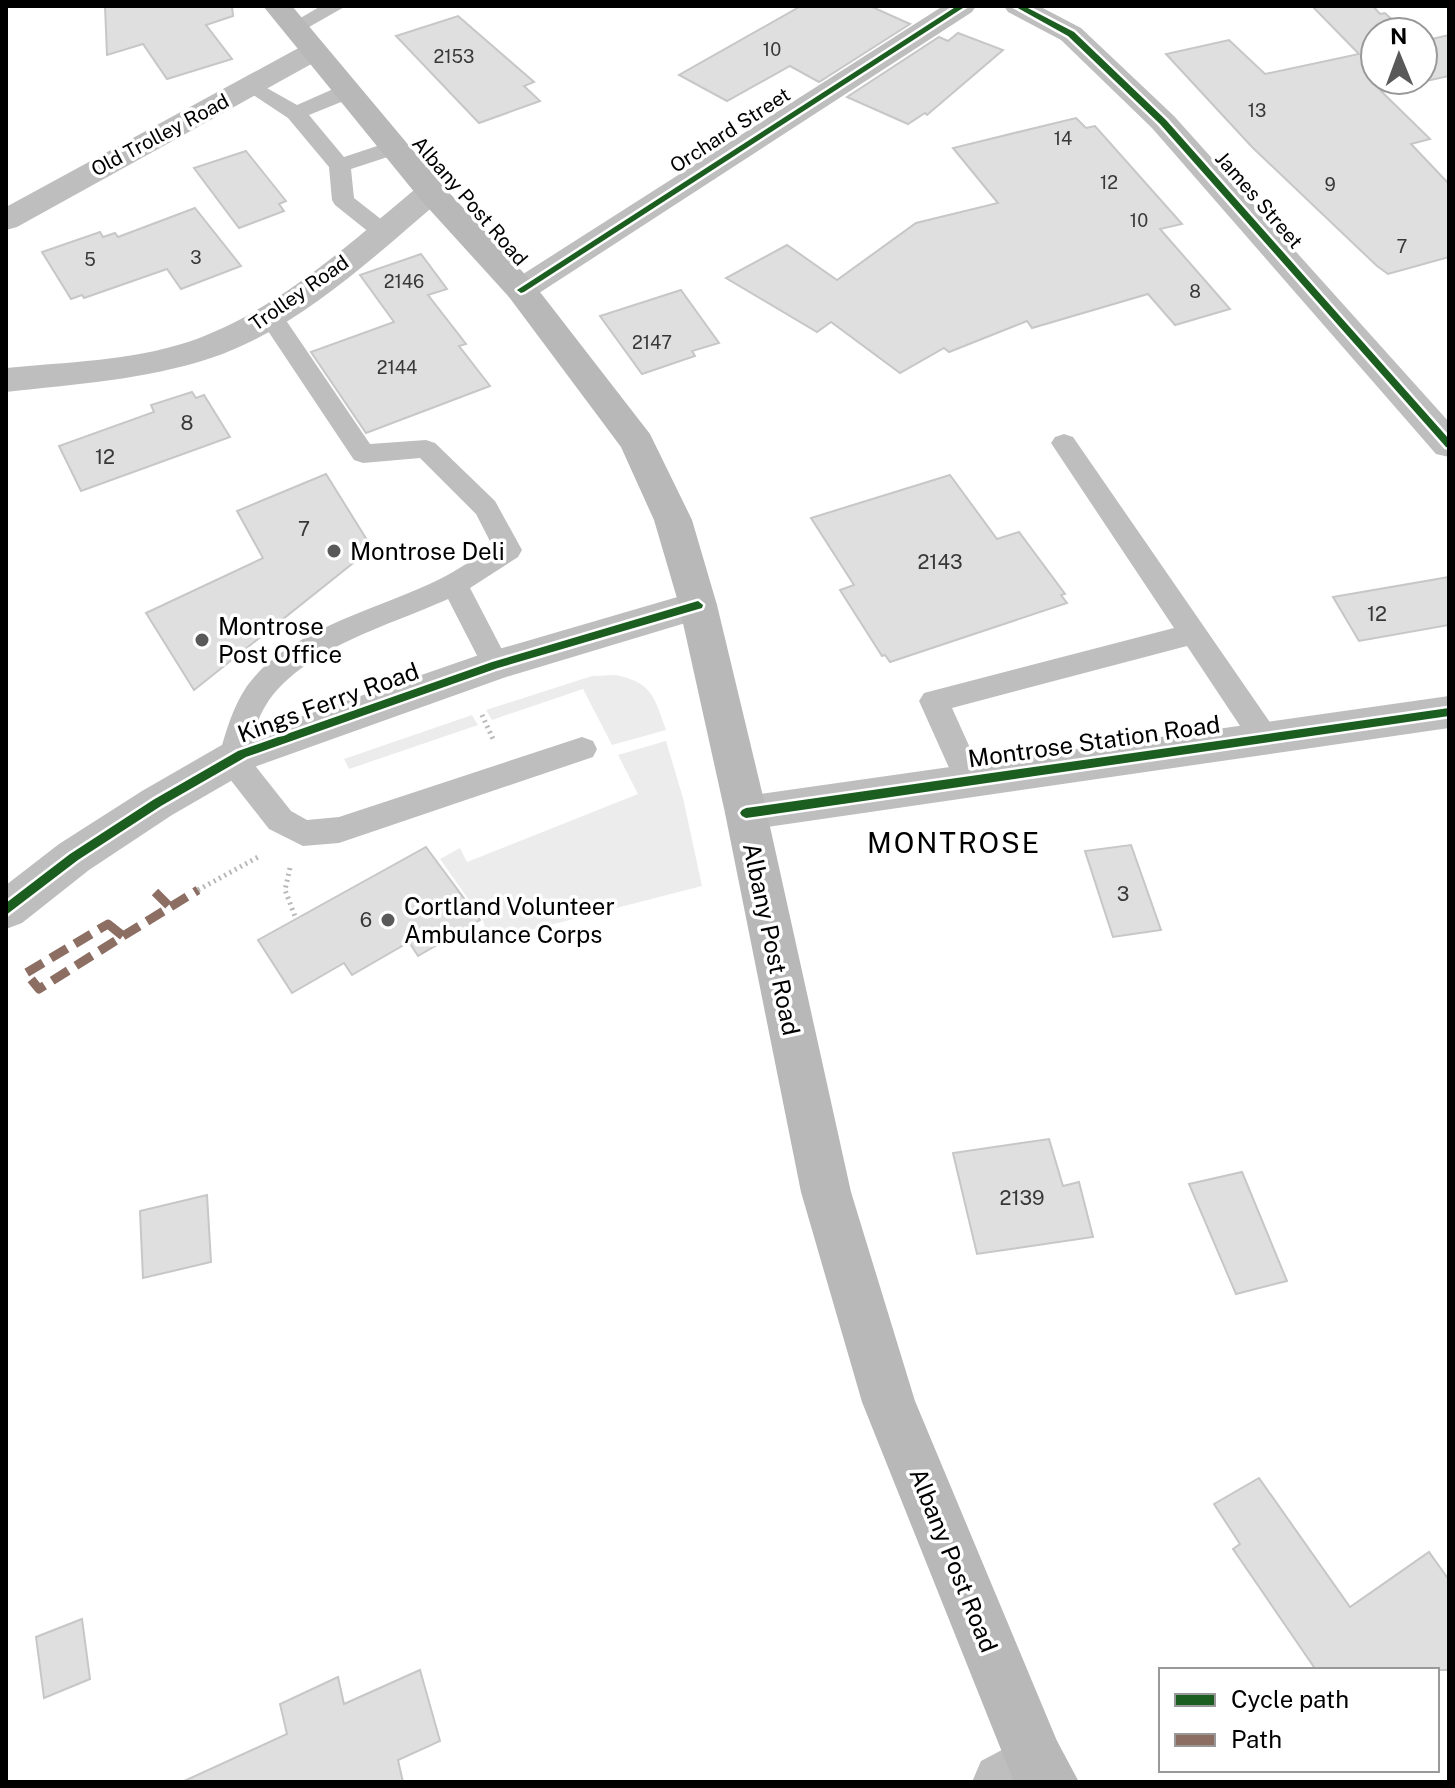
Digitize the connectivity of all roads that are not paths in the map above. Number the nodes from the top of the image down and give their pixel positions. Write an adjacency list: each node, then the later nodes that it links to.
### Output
1 (336, 6): 4 (lane)
2 (962, 6): 13 (street, Orchard Street)
3 (1018, 6): 17 (street, James Street)
4 (295, 28): 5 (street, Old Trolley Road); 6 (main road, Albany Post Road)
5 (251, 85): 7 (lane); 11 (street, Old Trolley Road)
6 (348, 91): 7 (lane); 8 (main road, Albany Post Road)
7 (296, 113): 9 (lane)
8 (395, 147): 9 (lane); 10 (main road, Albany Post Road)
9 (340, 166): 12 (lane)
10 (431, 192): 12 (street, Trolley Road); 13 (main road, Albany Post Road)
11 (6, 220)
12 (383, 232): 14 (street, Trolley Road)
13 (521, 290): 19 (main road, Albany Post Road)
14 (270, 316): 15 (street, Trolley Road); 18 (lane)
15 (6, 380)
16 (1064, 443): 20 (lane)
17 (1449, 445)
18 (454, 584): 21 (lane); 25 (lane)
19 (698, 605): 21 (street, Kings Ferry Road); 27 (main road, Albany Post Road)
20 (1193, 634): 23 (lane); 26 (lane)
21 (496, 665): 25 (street, Kings Ferry Road)
22 (1449, 712): 23 (street, Montrose Station Road)
23 (1265, 739): 26 (street, Montrose Station Road)
24 (582, 749): 25 (lane)
25 (233, 760): 28 (street, Kings Ferry Road)
26 (970, 781): 27 (street, Montrose Station Road)
27 (746, 813): 29 (main road, Albany Post Road)
28 (6, 910)
29 (1029, 1775)

